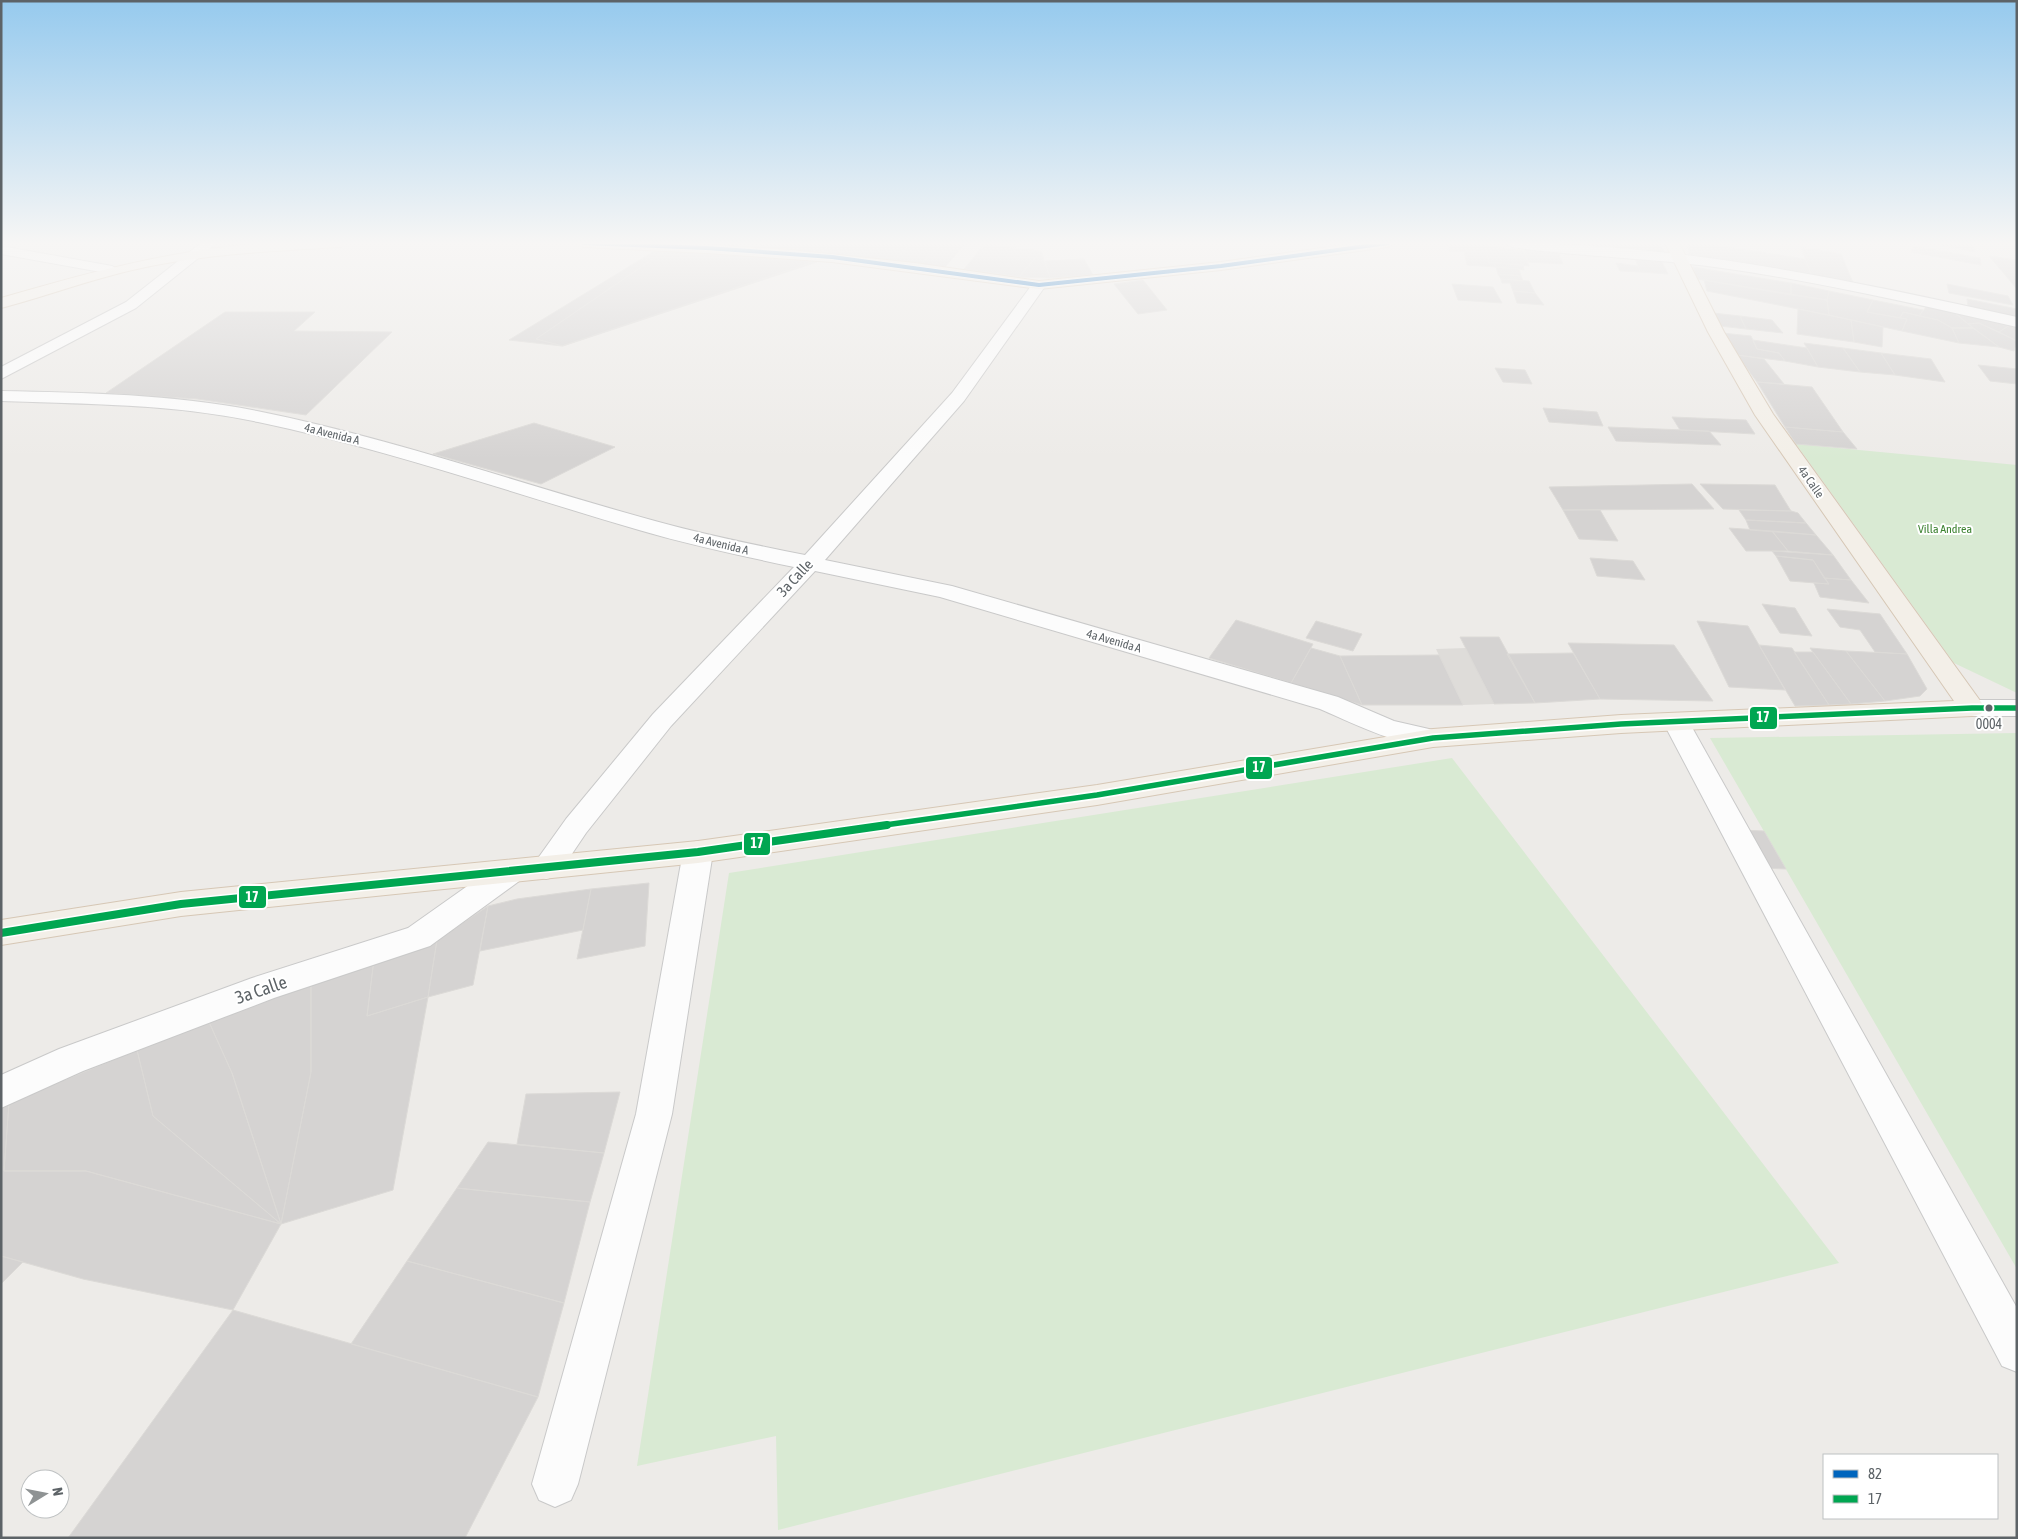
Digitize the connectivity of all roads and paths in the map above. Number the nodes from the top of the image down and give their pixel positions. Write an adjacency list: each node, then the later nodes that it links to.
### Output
1 (112, 315): 6 (street)
2 (1017, 315): 8 (street, 3a Calle)
3 (1707, 315): 9 (main road, 4a Calle)
4 (1983, 315): 5 (street)
5 (2017, 322)
6 (1, 374)
7 (1, 396): 8 (street, 4a Avenida A)
8 (809, 564): 12 (street, 4a Avenida A); 14 (street, 3a Calle)
9 (1972, 708): 10 (street); 11 (main road)
10 (2017, 708)
11 (1676, 722): 12 (main road); 18 (street)
12 (1433, 738): 13 (main road)
13 (698, 852): 14 (main road); 19 (street)
14 (546, 868): 15 (main road)
15 (511, 871): 16 (main road); 17 (street, 3a Calle)
16 (1, 933)
17 (1, 1092)
18 (2017, 1351)
19 (555, 1484)

